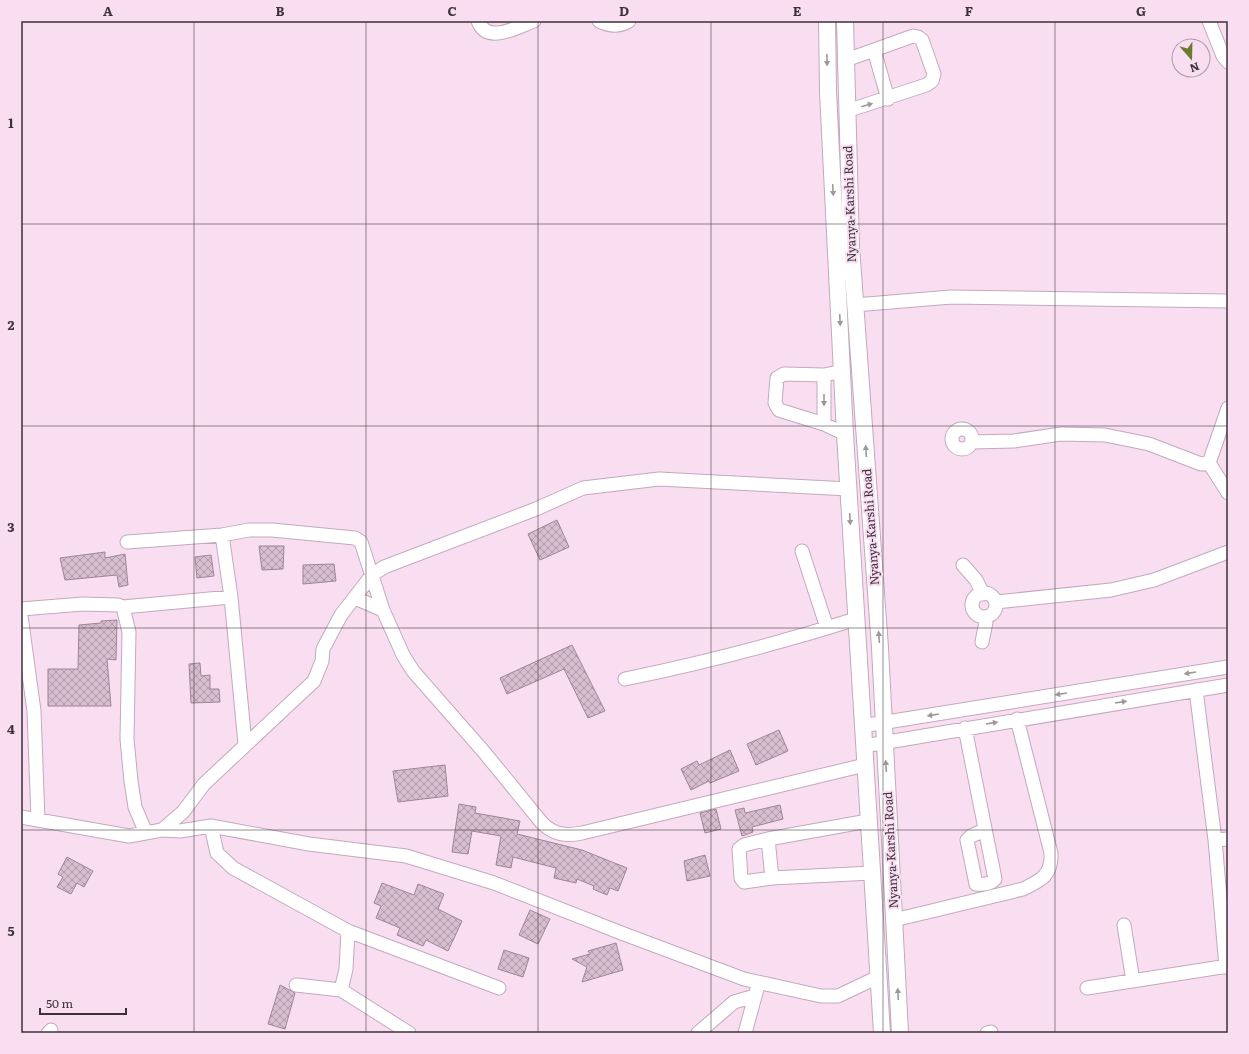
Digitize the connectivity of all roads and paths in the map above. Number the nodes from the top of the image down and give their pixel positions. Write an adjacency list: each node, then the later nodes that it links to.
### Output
1 (478, 21): 2 (street)
2 (534, 21)
3 (599, 21): 4 (street)
4 (629, 21)
5 (827, 21): 16 (main road, Nyanya-Karshi Road, one-way to 16)
6 (1209, 21): 10 (street)
7 (847, 22): 9 (main road, Nyanya-Karshi Road)
8 (874, 50): 9 (street); 11 (street); 11 (street)
9 (846, 60): 12 (main road, Nyanya-Karshi Road)
10 (1228, 62)
11 (888, 99): 12 (street, one-way to 11)
12 (847, 111): 14 (main road, Nyanya-Karshi Road)
13 (1228, 301): 14 (street)
14 (855, 305): 17 (main road, Nyanya-Karshi Road)
15 (824, 375): 16 (street); 19 (street, one-way to 19); 19 (street)
16 (843, 378): 17 (main road); 20 (main road, Nyanya-Karshi Road)
17 (861, 385): 48 (main road, Nyanya-Karshi Road, one-way to 17)
18 (1228, 408): 22 (street)
19 (824, 424): 20 (street)
20 (845, 434): 23 (main road, Nyanya-Karshi Road)
21 (972, 442): 22 (street)
22 (1209, 463): 24 (street)
23 (849, 489): 30 (street); 40 (main road, Nyanya-Karshi Road, one-way to 40)
24 (1228, 493)
25 (222, 534): 26 (street); 30 (street); 32 (street)
26 (127, 542)
27 (802, 551): 41 (street)
28 (1228, 552): 34 (street)
29 (963, 565): 31 (street)
30 (372, 575): 33 (street); 37 (street)
31 (982, 594): 34 (street); 39 (street)
32 (231, 597): 35 (street); 52 (street)
33 (355, 598): 37 (street); 52 (street)
34 (996, 602): 39 (street)
35 (123, 607): 36 (street); 61 (street)
36 (21, 609)
37 (383, 610): 54 (street)
38 (21, 616): 56 (street)
39 (987, 617): 42 (street)
40 (856, 619): 41 (street); 49 (main road, Nyanya-Karshi Road)
41 (827, 628): 44 (street)
42 (982, 642)
43 (1228, 667): 48 (street, one-way to 48)
44 (625, 679)
45 (1228, 686): 46 (street)
46 (1196, 690): 47 (street, one-way to 46); 64 (street)
47 (1017, 720): 50 (street, one-way to 47); 67 (street)
48 (884, 723): 49 (street); 51 (main road, Nyanya-Karshi Road)
49 (862, 726): 53 (main road, Nyanya-Karshi Road)
50 (965, 728): 51 (street); 60 (street)
51 (885, 741): 53 (street); 67 (main road, Nyanya-Karshi Road, one-way to 51)
52 (245, 744): 59 (street)
53 (864, 746): 54 (main road, Nyanya-Karshi Road)
54 (865, 765): 57 (main road, Nyanya-Karshi Road)
55 (21, 817): 56 (street)
56 (38, 820): 61 (street)
57 (868, 821): 62 (street); 65 (main road, Nyanya-Karshi Road)
58 (211, 826): 59 (street); 69 (street); 73 (street)
59 (162, 830): 61 (street)
60 (985, 830)
61 (146, 833)
62 (768, 839): 66 (street); 66 (street)
63 (1228, 839): 64 (street)
64 (1214, 840): 70 (street)
65 (872, 873): 66 (street); 71 (main road, Nyanya-Karshi Road)
66 (772, 878)
67 (894, 920): 83 (main road, Nyanya-Karshi Road, one-way to 67)
68 (1124, 925): 72 (street)
69 (348, 931): 75 (street); 77 (street)
70 (1227, 967): 72 (street)
71 (878, 977): 73 (street); 82 (main road, Nyanya-Karshi Road)
72 (1133, 981): 76 (street)
73 (759, 982): 78 (street)
74 (296, 984): 77 (street)
75 (499, 988)
76 (1087, 988)
77 (341, 990): 79 (street)
78 (755, 996): 80 (street); 81 (street)
79 (409, 1033)
80 (698, 1033)
81 (745, 1033)
82 (882, 1033)
83 (900, 1033)

